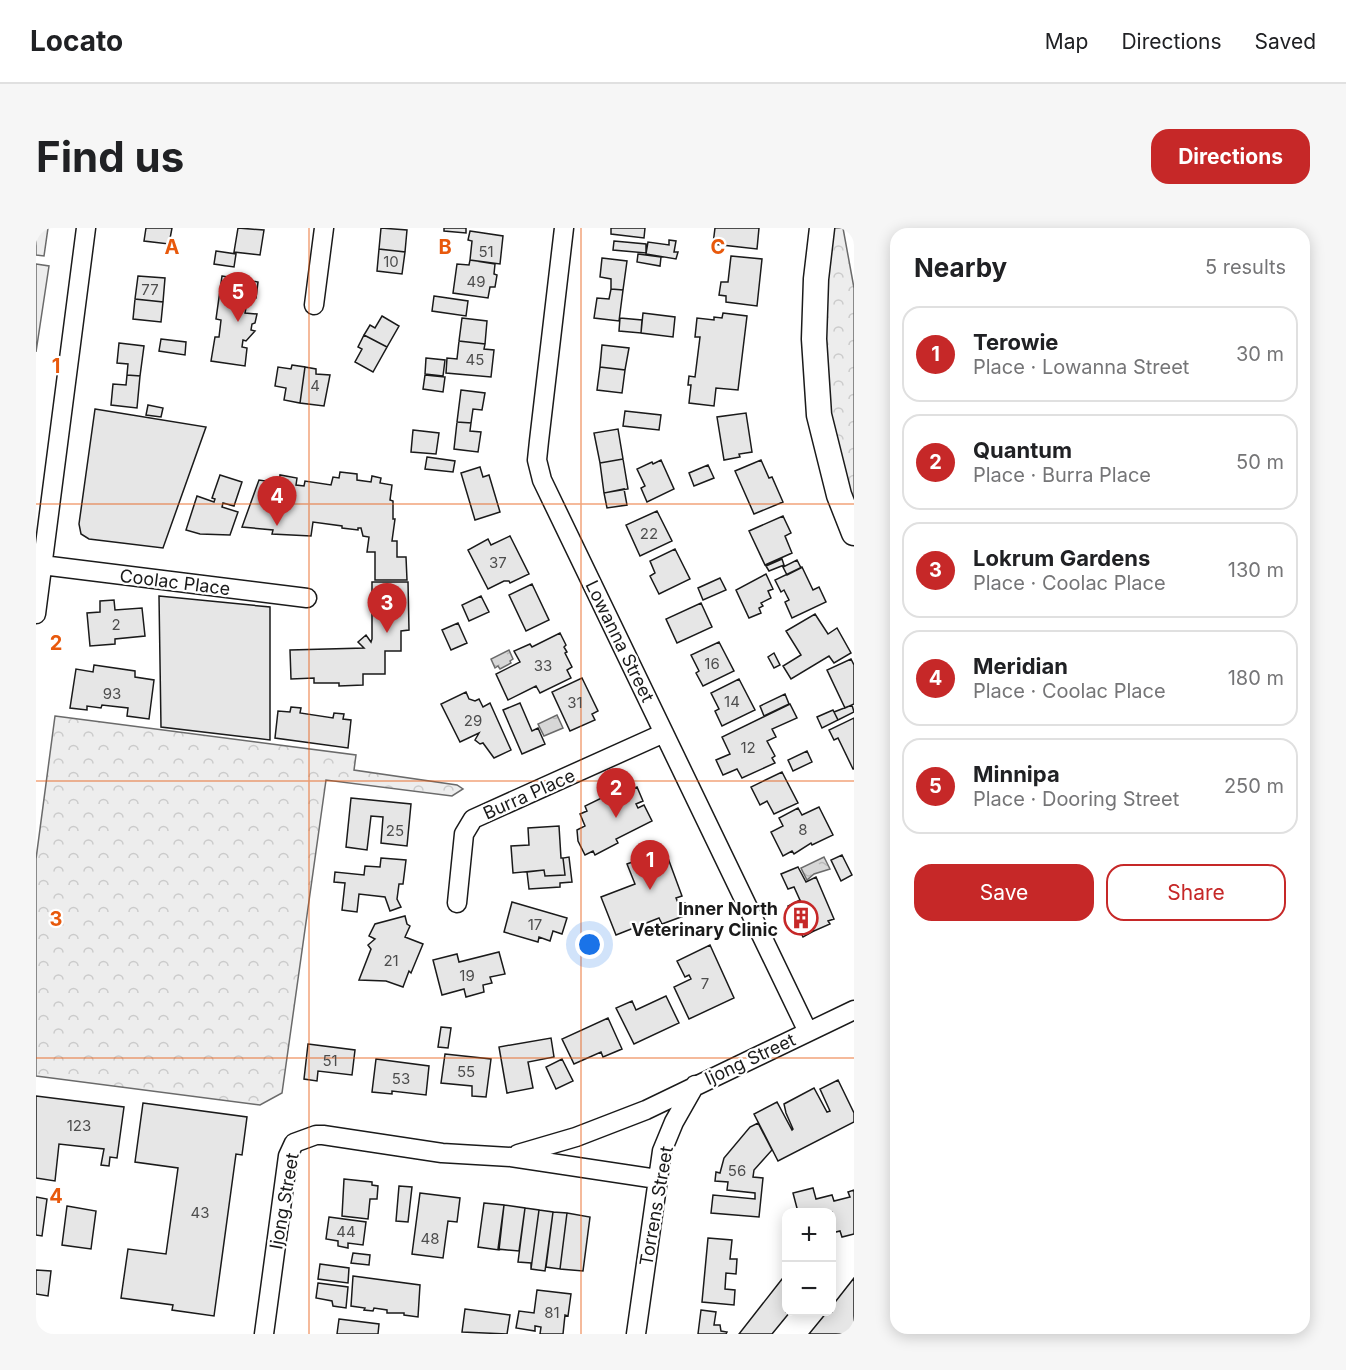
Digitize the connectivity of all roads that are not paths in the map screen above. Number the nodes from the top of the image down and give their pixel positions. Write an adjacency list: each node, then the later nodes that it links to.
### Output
1 (86, 228): 7 (street)
2 (324, 228): 5 (street)
3 (564, 228): 10 (street, Lowanna Street)
4 (822, 228): 6 (main road)
5 (314, 305)
6 (854, 532)
7 (42, 565): 8 (street, Coolac Place); 9 (street)
8 (307, 598)
9 (36, 614)
10 (664, 733): 11 (street, Burra Place); 13 (street, Lowanna Street)
11 (457, 903)
12 (854, 1010): 13 (street, Ijong Street)
13 (808, 1032): 14 (street, Ijong Street)
14 (695, 1085): 15 (street, Ijong Street); 16 (street, Torrens Street)
15 (511, 1156): 16 (street, Ijong Street); 17 (street, Ijong Street)
16 (657, 1179): 18 (street, Torrens Street)
17 (264, 1334)
18 (636, 1334)

